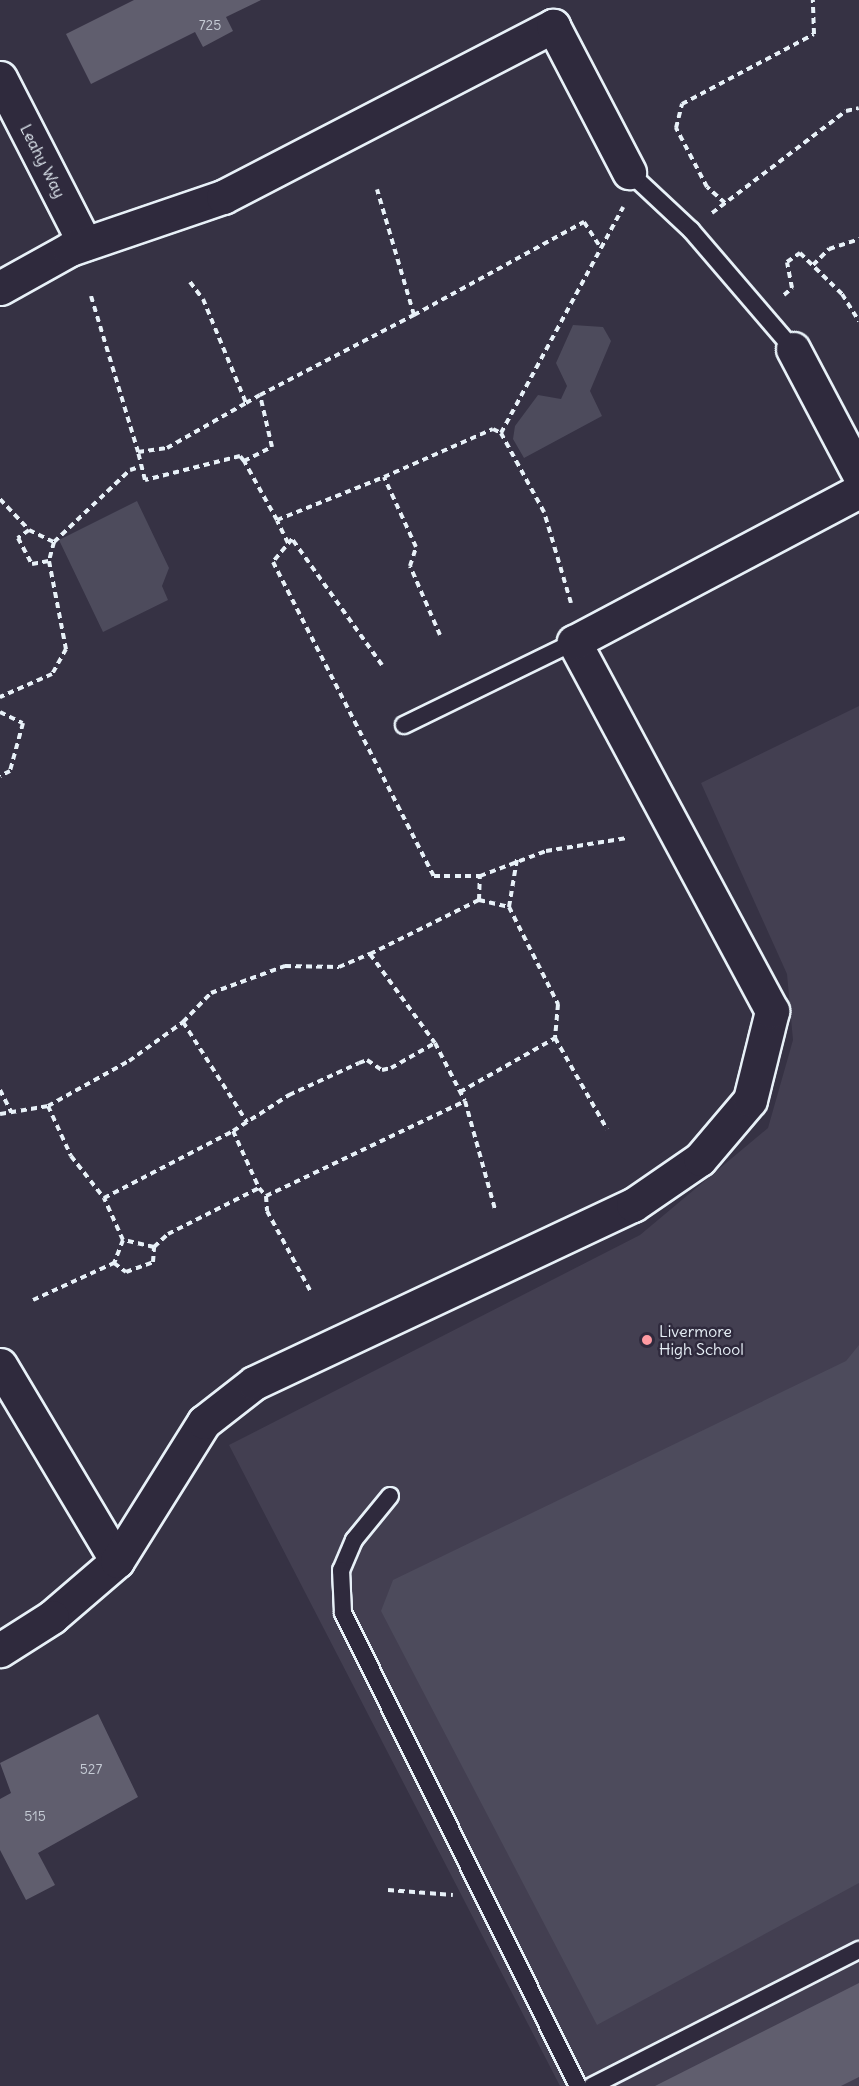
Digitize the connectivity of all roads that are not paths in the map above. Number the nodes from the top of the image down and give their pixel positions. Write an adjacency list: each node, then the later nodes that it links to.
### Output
1 (0, 78): 3 (street, Leahy Way)
2 (633, 176): 3 (street); 5 (lane)
3 (85, 243): 4 (street)
4 (0, 288)
5 (793, 349): 6 (street)
6 (859, 474)
7 (859, 491): 8 (street)
8 (580, 638): 9 (lane); 12 (street)
9 (404, 724)
10 (0, 1365): 12 (street)
11 (390, 1496): 15 (lane)
12 (117, 1561): 13 (street)
13 (0, 1650)
14 (859, 1950): 16 (lane)
15 (578, 2086)
16 (592, 2086)

